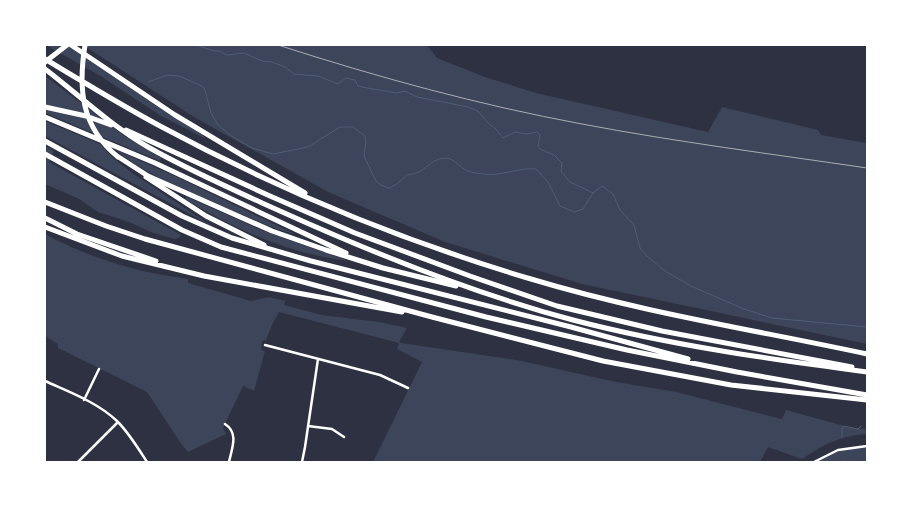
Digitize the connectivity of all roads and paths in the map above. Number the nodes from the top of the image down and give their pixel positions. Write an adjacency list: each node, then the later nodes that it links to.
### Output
1 (66, 45): 4 (highway)
2 (71, 45): 12 (highway)
3 (85, 45): 10 (highway)
4 (45, 61): 12 (highway)
5 (45, 69): 18 (highway)
6 (45, 107): 24 (highway)
7 (45, 117): 16 (highway)
8 (45, 141): 15 (highway)
9 (45, 154): 25 (highway)
10 (117, 156): 15 (highway); 16 (highway)
11 (45, 202): 19 (highway)
12 (327, 206): 21 (highway)
13 (45, 218): 17 (highway)
14 (45, 227): 17 (highway)
15 (312, 261): 25 (highway)
16 (367, 263): 18 (highway)
17 (204, 276): 19 (highway)
18 (485, 293): 24 (highway)
19 (432, 317): 30 (highway)
20 (265, 344): 22 (street)
21 (867, 354)
22 (318, 359): 27 (street); 33 (street)
23 (99, 369): 29 (street)
24 (867, 371)
25 (737, 372): 28 (highway)
26 (45, 380): 29 (street)
27 (408, 388)
28 (867, 395)
29 (84, 400): 31 (street)
30 (867, 400)
31 (118, 422): 36 (street); 37 (street)
32 (225, 424): 38 (street)
33 (308, 426): 34 (street); 39 (street)
34 (344, 437)
35 (867, 446): 40 (street)
36 (78, 462)
37 (147, 462)
38 (229, 462)
39 (302, 462)
40 (814, 462)

